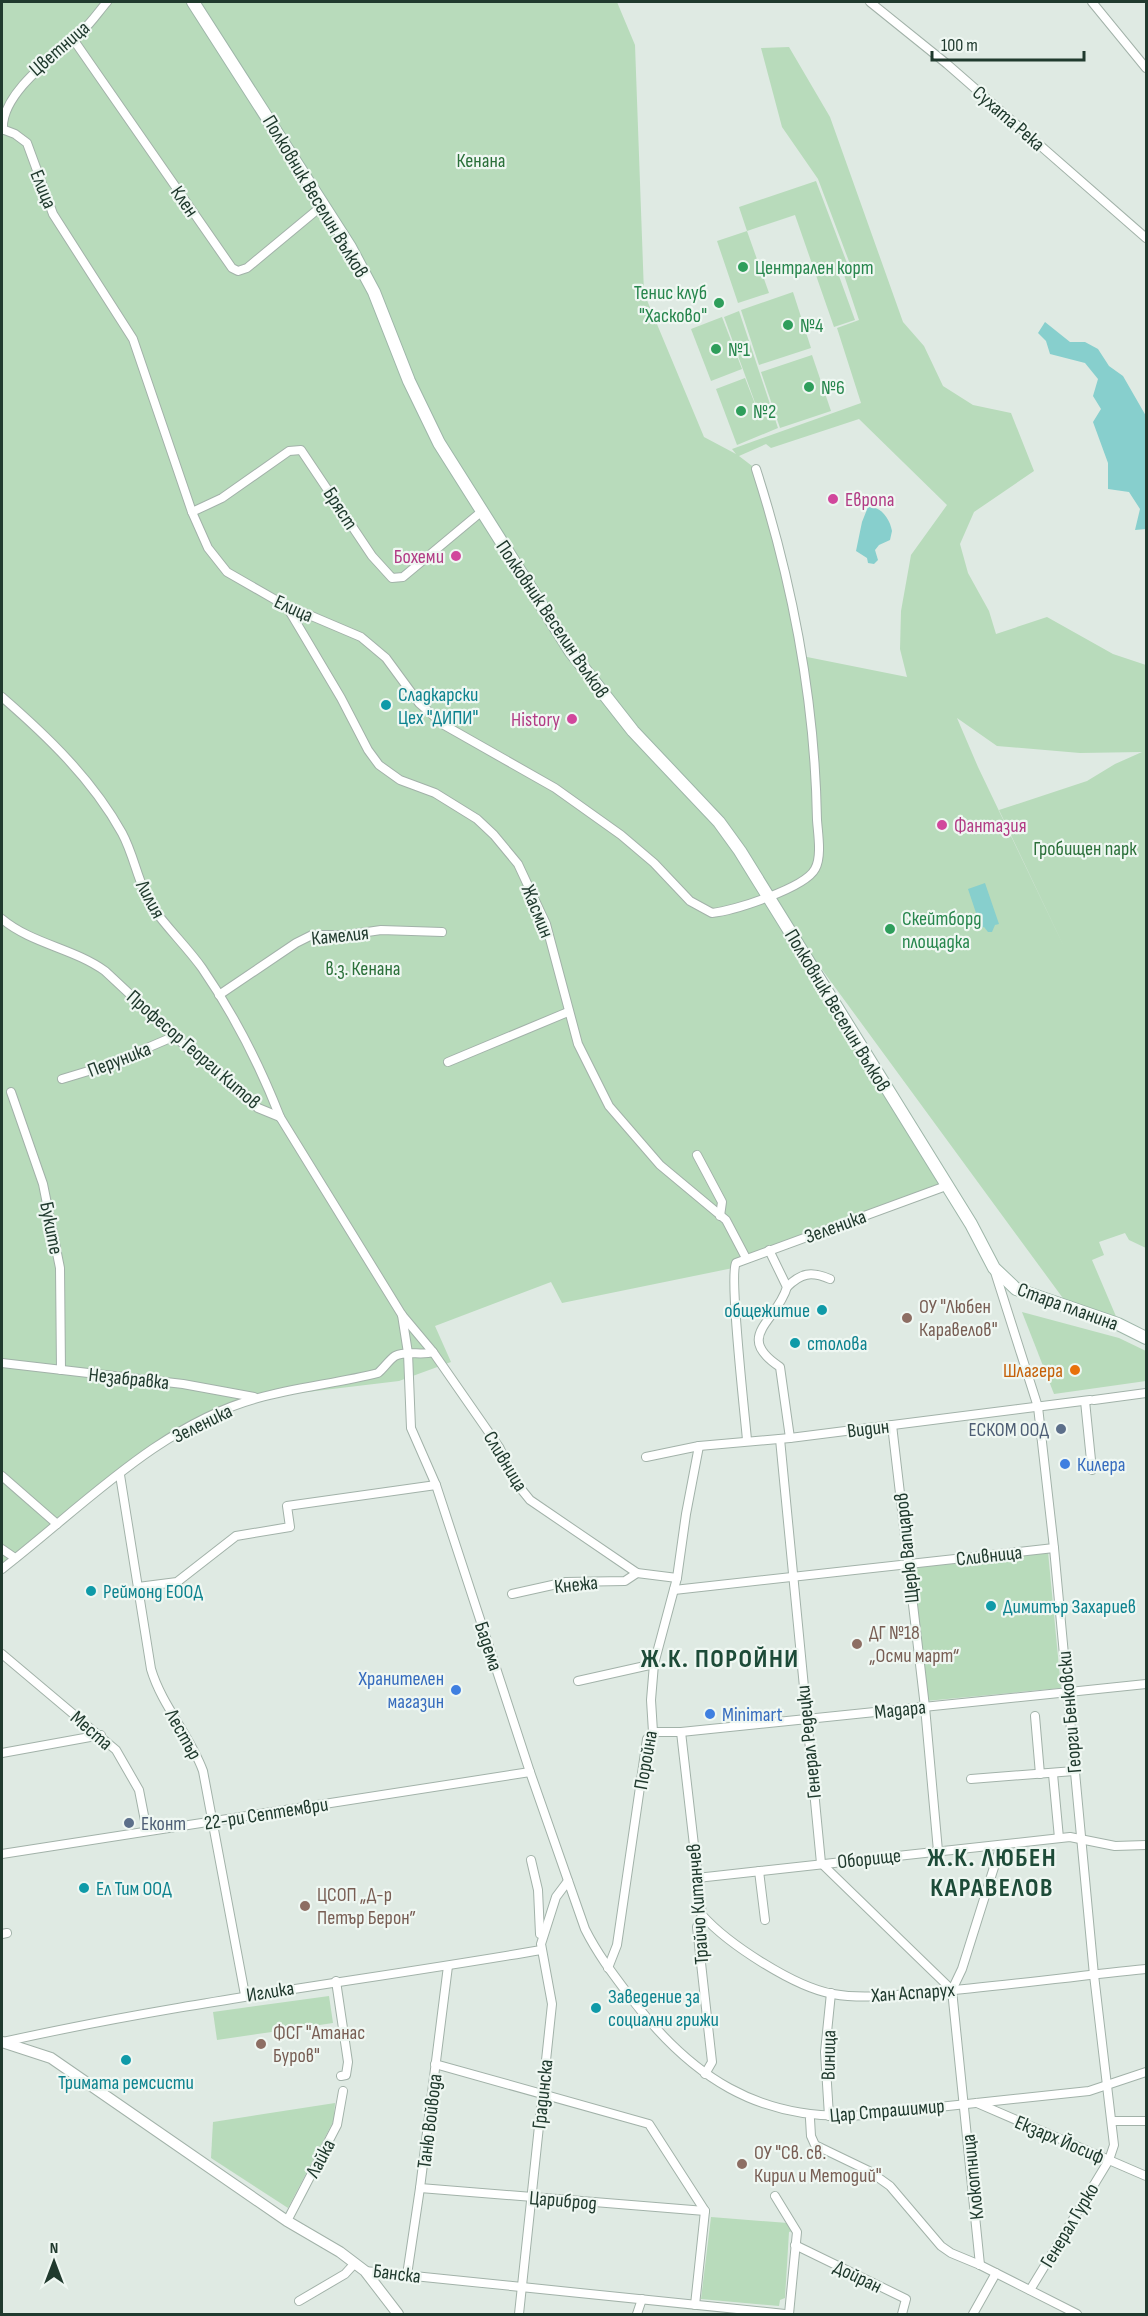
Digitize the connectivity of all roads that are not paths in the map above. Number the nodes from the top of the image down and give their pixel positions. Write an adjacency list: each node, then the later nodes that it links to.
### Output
1 (107, 2): 5 (street, Цветница)
2 (193, 2): 8 (main road, Полковник Веселин Вълков)
3 (870, 2): 9 (street, Сухата Река)
4 (1092, 2): 6 (street)
5 (73, 39): 7 (street, Цветница); 8 (street, Клен)
6 (1146, 68)
7 (2, 130): 11 (street, Елица)
8 (323, 205): 12 (main road, Полковник Веселин Вълков)
9 (1146, 238)
10 (756, 469): 15 (street, Елица)
11 (192, 512): 12 (street, Бряст); 13 (street, Елица)
12 (481, 512): 15 (main road, Полковник Веселин Вълков)
13 (281, 603): 15 (street, Елица); 19 (street, Жасмин)
14 (2, 697): 18 (street, Лилия)
15 (769, 897): 26 (main road, Полковник Веселин Вълков)
16 (2, 919): 20 (street, Професор Георги Китов)
17 (442, 932): 18 (street, Камелия)
18 (219, 994): 24 (street, Лилия)
19 (568, 1011): 21 (street); 27 (street, Жасмин)
20 (175, 1036): 22 (street, Перуника); 24 (street, Професор Георги Китов)
21 (448, 1062)
22 (62, 1080)
23 (11, 1092): 38 (street, Буките)
24 (280, 1117): 33 (street, Професор Георги Китов)
25 (697, 1155): 27 (street)
26 (946, 1186): 28 (street, Зеленика); 30 (main road, Полковник Веселин Вълков)
27 (720, 1216): 29 (street, Жасмин)
28 (769, 1250): 29 (street, Зеленика); 32 (street)
29 (746, 1258): 46 (street, Зеленика)
30 (994, 1268): 34 (main road, Стара планина); 42 (street, Георги Бенковски)
31 (830, 1279): 32 (street)
32 (787, 1287): 44 (street)
33 (402, 1315): 35 (street, Сливница); 36 (street, Бадема)
34 (1146, 1338)
35 (433, 1352): 36 (street, Зеленика); 59 (street, Сливница)
36 (408, 1353): 40 (street, Зеленика); 52 (street, Бадема)
37 (2, 1363): 38 (street, Незабравка)
38 (61, 1370): 40 (street, Незабравка)
39 (1146, 1393): 41 (street, Видин)
40 (257, 1398): 50 (street, Зеленика)
41 (1090, 1400): 42 (street, Видин); 49 (street)
42 (1038, 1407): 43 (street, Видин); 54 (street, Георги Бенковски)
43 (892, 1425): 44 (street, Видин); 57 (street, Щерю Вапцаров)
44 (790, 1438): 45 (street, Видин)
45 (780, 1439): 46 (street, Видин); 60 (street, Генерал Редецки)
46 (747, 1440): 47 (street, Видин)
47 (699, 1446): 48 (street, Видин); 61 (street, Поройна)
48 (645, 1456)
49 (1092, 1470)
50 (120, 1475): 53 (street, Зеленика); 62 (street, Лестър)
51 (2, 1476): 53 (street)
52 (436, 1485): 62 (street); 78 (street, Бадема)
53 (57, 1524): 56 (street, Зеленика)
54 (1054, 1548): 57 (street, Сливница); 69 (street, Георги Бенковски)
55 (2, 1549): 56 (street)
56 (15, 1558): 58 (street, Зеленика)
57 (907, 1564): 60 (street, Сливница); 70 (street, Щерю Вапцаров)
58 (2, 1569)
59 (637, 1573): 61 (street, Сливница); 64 (street, Кнежа)
60 (792, 1577): 63 (street, Сливница); 72 (street, Генерал Редецки)
61 (677, 1578): 63 (street, Поройна)
62 (138, 1587): 82 (street, Лестър)
63 (674, 1590): 66 (street, Поройна)
64 (512, 1594)
65 (2, 1654): 75 (street, Места)
66 (654, 1664): 67 (street); 73 (street, Поройна)
67 (578, 1681)
68 (1146, 1684): 69 (street, Мадара)
69 (1067, 1692): 70 (street, Мадара); 77 (street, Георги Бенковски)
70 (925, 1707): 72 (street, Мадара); 88 (street, Щерю Вапцаров)
71 (1035, 1716): 79 (street)
72 (806, 1719): 74 (street, Мадара); 91 (street, Генерал Редецки)
73 (653, 1732): 74 (street, Мадара); 99 (street, Поройна)
74 (681, 1732): 93 (street, Трайчо Китанчев)
75 (101, 1735): 76 (street); 83 (street, Места)
76 (2, 1753)
77 (1074, 1771): 80 (street); 85 (street, Георги Бенковски)
78 (530, 1772): 82 (street, 22-ри Септември); 94 (street, Бадема)
79 (1040, 1774): 80 (street); 81 (street)
80 (1053, 1774): 84 (street)
81 (971, 1779)
82 (214, 1821): 83 (street, 22-ри Септември); 105 (street, Лестър)
83 (147, 1831): 89 (street, 22-ри Септември)
84 (1059, 1838): 85 (street, Оборище); 86 (street, Оборище)
85 (1080, 1839): 87 (street, Оборище); 101 (street, Георги Бенковски)
86 (1001, 1845): 88 (street, Оборище); 103 (street, Клокотница)
87 (1146, 1845)
88 (938, 1851): 91 (street, Оборище)
89 (2, 1854)
90 (531, 1860): 97 (street, Градинска)
91 (820, 1863): 92 (street, Оборище); 103 (street)
92 (759, 1871): 93 (street, Оборище); 96 (street)
93 (697, 1878): 95 (street, Трайчо Китанчев)
94 (568, 1881): 97 (street); 99 (street, Бадема)
95 (702, 1915): 104 (street, Хан Аспарух); 109 (street, Трайчо Китанчев)
96 (765, 1920)
97 (541, 1947): 98 (street, Иглика); 113 (street, Градинска)
98 (448, 1966): 102 (street, Иглика); 107 (street, Таню Войвода)
99 (608, 1968): 109 (street, Цар Страшимир)
100 (1146, 1969): 101 (street, Хан Аспарух)
101 (1094, 1975): 103 (street, Хан Аспарух); 111 (street, Георги Бенковски)
102 (336, 1981): 105 (street, Иглика); 110 (street)
103 (952, 1990): 104 (street, Хан Аспарух); 114 (street, Клокотница)
104 (831, 1994): 115 (street, Виница)
105 (245, 1995): 106 (street, Иглика)
106 (2, 2042): 125 (street, Банска)
107 (435, 2064): 113 (street); 121 (street, Таню Войвода)
108 (1146, 2073): 111 (street, Цар Страшимир)
109 (705, 2074): 115 (street, Цар Страшимир)
110 (341, 2076)
111 (1106, 2086): 114 (street, Цар Страшимир); 117 (street, Георги Бенковски)
112 (343, 2091): 125 (street, Лайка)
113 (540, 2094): 123 (street, Градинска); 124 (street)
114 (969, 2103): 115 (street, Цар Страшимир); 119 (street, Екзарх Йосиф); 128 (street, Клокотница)
115 (829, 2116)
116 (810, 2119): 128 (street)
117 (1112, 2121): 118 (street); 119 (street, Георги Бенковски)
118 (1146, 2121)
119 (1109, 2160): 120 (street, Екзарх Йосиф); 133 (street, Генерал Гурко)
120 (1146, 2176)
121 (420, 2188): 123 (street, Цариброд); 131 (street, Таню Войвода)
122 (775, 2196): 126 (street)
123 (532, 2198): 124 (street, Цариброд); 132 (street, Градинска)
124 (705, 2211): 136 (street)
125 (287, 2221): 127 (street, Банска)
126 (795, 2245): 141 (street); 142 (street, Дойран)
127 (355, 2263): 129 (street, Банска); 135 (street)
128 (980, 2265): 130 (street)
129 (365, 2271): 131 (street, Банска); 138 (street)
130 (996, 2273): 133 (street); 143 (street)
131 (407, 2275): 132 (street, Банска)
132 (522, 2287): 134 (street, Банска); 139 (street, Градинска)
133 (1030, 2290): 144 (street)
134 (642, 2299): 136 (street, Банска); 140 (street)
135 (299, 2301)
136 (695, 2305): 137 (street, Банска)
137 (731, 2312): 141 (street, Банска)
138 (398, 2314)
139 (519, 2314)
140 (637, 2314)
141 (787, 2314)
142 (902, 2314)
143 (973, 2314)
144 (1077, 2314)

